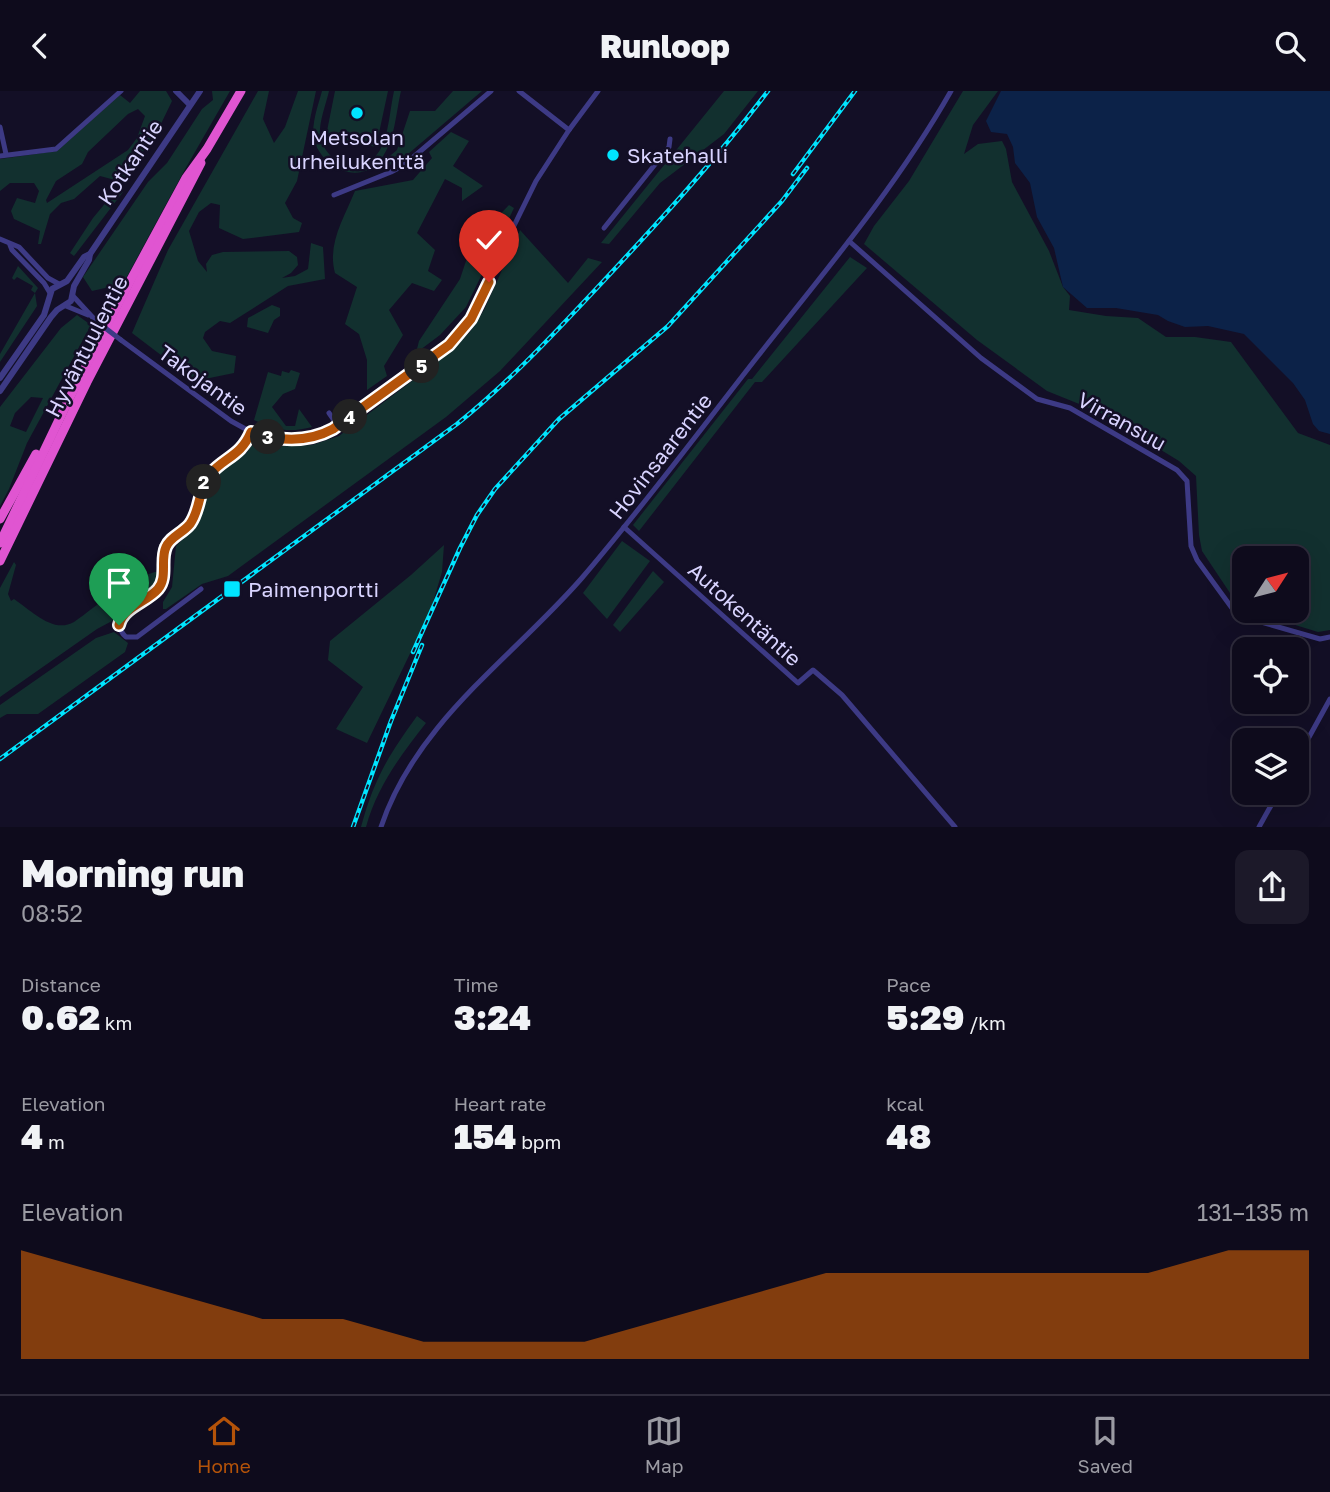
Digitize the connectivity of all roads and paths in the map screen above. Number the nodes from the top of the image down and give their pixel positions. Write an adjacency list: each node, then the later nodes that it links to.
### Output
1 (121, 91): 14 (street)
2 (176, 91): 9 (street)
3 (200, 91): 9 (street, Kotkantie)
4 (241, 91): 13 (highway, Hyväntuulentie)
5 (491, 91): 15 (street)
6 (519, 91): 11 (street)
7 (598, 91): 11 (street, Takojantie)
8 (951, 91): 18 (street, Hovinsaarentie)
9 (190, 105): 20 (street, Kotkantie)
10 (0, 127): 14 (street)
11 (569, 130): 30 (street, Takojantie)
12 (670, 139): 16 (street)
13 (207, 149): 28 (highway, Hyväntuulentie); 35 (highway, Hyväntuulentie)
14 (3, 155)
15 (334, 195)
16 (604, 228)
17 (0, 239): 19 (street)
18 (849, 241): 33 (street, Hovinsaarentie); 37 (street, Virransuu)
19 (10, 244): 21 (street); 23 (street)
20 (90, 254): 21 (street, Kotkantie); 22 (street, Kotkantie)
21 (61, 284): 22 (street); 23 (street, Kotkantie)
22 (73, 294): 24 (street, Kotkantie); 25 (street, Takojantie)
23 (50, 295): 24 (street); 26 (street)
24 (64, 306): 25 (street, Takojantie); 27 (street)
25 (88, 315): 31 (street, Takojantie, bridge)
26 (0, 378)
27 (0, 391)
28 (68, 401): 32 (highway); 34 (highway, Hyväntuulentie)
29 (329, 413): 30 (street)
30 (338, 426): 31 (street, Takojantie)
31 (251, 432): 36 (street)
32 (0, 519)
33 (624, 527): 41 (street, Hovinsaarentie); 42 (street, Autokentäntie)
34 (0, 543)
35 (0, 561)
36 (201, 589)
37 (1330, 638)
38 (1330, 699): 39 (street)
39 (1309, 737)
40 (1271, 805): 43 (street)
41 (381, 827)
42 (955, 827)
43 (1259, 827)

